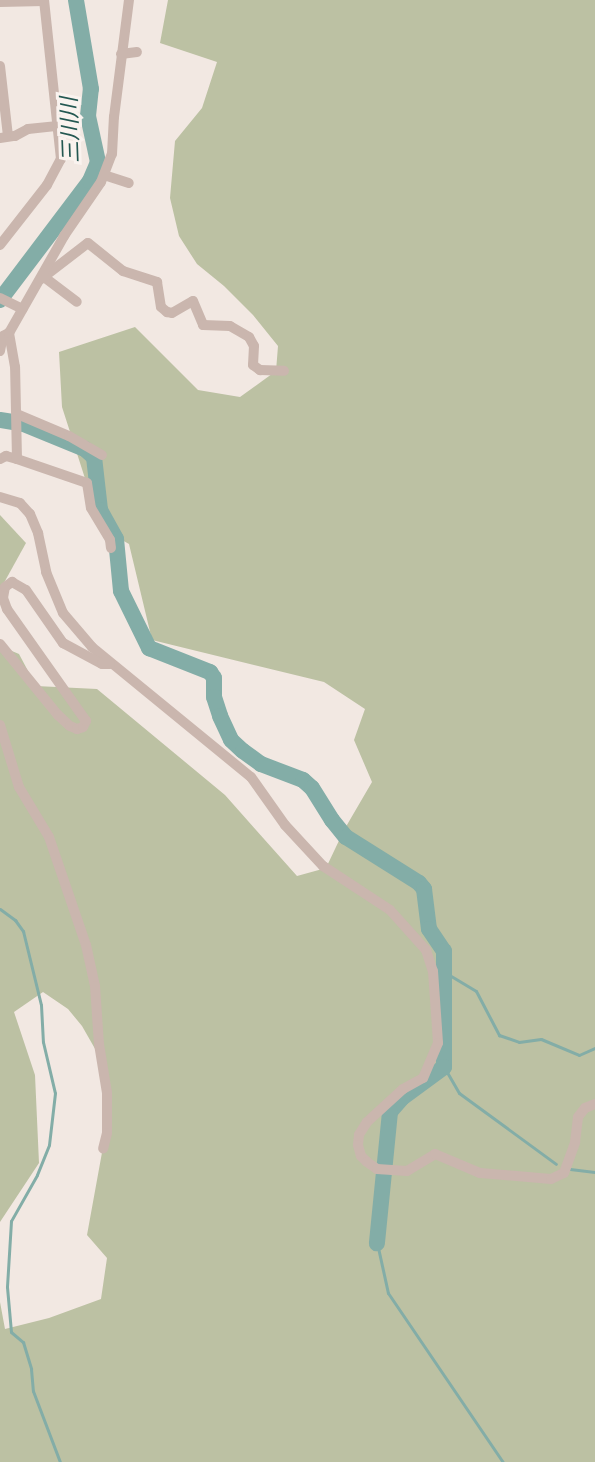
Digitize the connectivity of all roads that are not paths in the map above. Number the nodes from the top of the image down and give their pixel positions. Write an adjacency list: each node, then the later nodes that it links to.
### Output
1 (44, 0): 3 (street); 9 (street)
2 (129, 0): 5 (street)
3 (0, 2)
4 (137, 52): 5 (street)
5 (121, 54): 11 (street)
6 (0, 66): 7 (street)
7 (2, 107): 10 (street)
8 (75, 121): 9 (street)
9 (58, 127): 10 (street); 13 (street)
10 (4, 137)
11 (104, 175): 12 (street); 14 (street)
12 (129, 183)
13 (0, 244)
14 (42, 279): 16 (street); 17 (street); 20 (street)
15 (0, 298): 17 (street)
16 (77, 302)
17 (18, 306): 18 (street)
18 (9, 333): 19 (street); 21 (street)
19 (0, 351)
20 (284, 371)
21 (17, 415): 22 (street); 24 (street)
22 (102, 455)
23 (0, 459): 24 (street)
24 (17, 459): 26 (street)
25 (0, 497): 28 (street)
26 (111, 548)
27 (0, 644): 28 (street)
28 (111, 664): 30 (street)
29 (0, 725): 31 (street)
30 (595, 1104)
31 (103, 1149)

